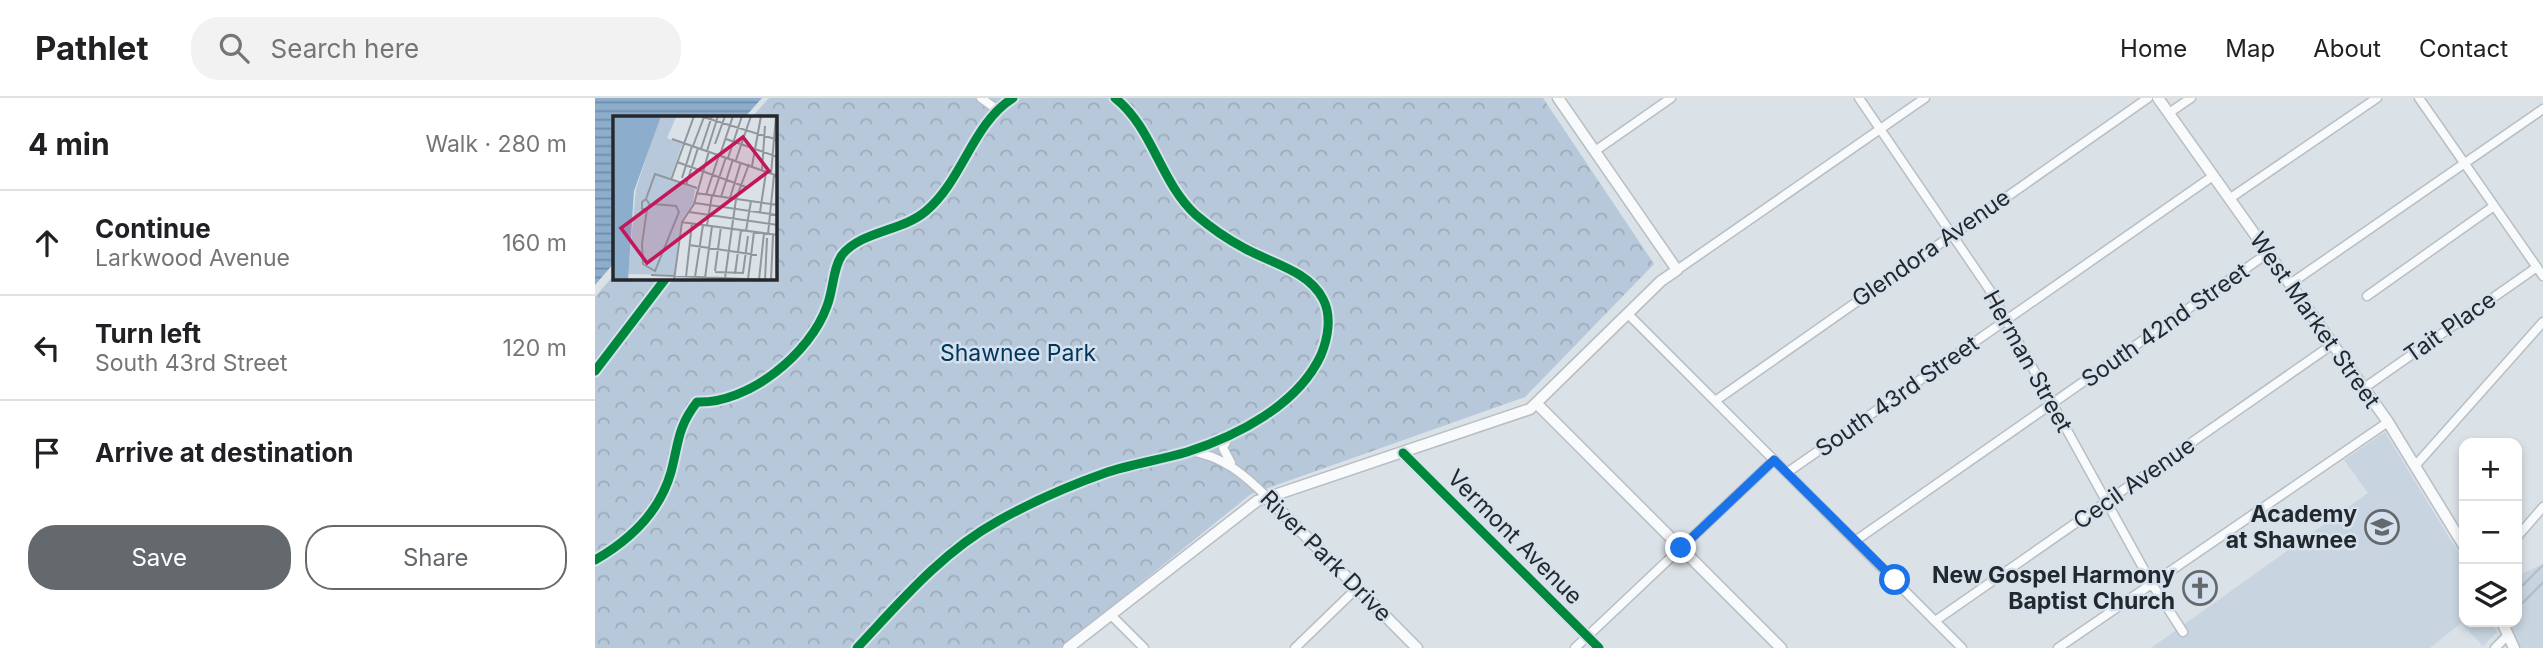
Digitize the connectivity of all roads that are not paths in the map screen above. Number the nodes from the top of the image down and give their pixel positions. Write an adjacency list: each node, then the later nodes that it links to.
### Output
1 (981, 98): 12 (street)
2 (1558, 98): 15 (street)
3 (1671, 98): 15 (street)
4 (1859, 98): 14 (street, Herman Street)
5 (1925, 98): 14 (street)
6 (2148, 98): 20 (street, Glendora Avenue)
7 (2158, 98): 13 (street, West Market Street)
8 (2191, 98): 13 (street)
9 (2378, 98): 18 (street)
10 (2419, 98): 16 (street)
11 (2543, 109): 16 (street)
12 (999, 111)
13 (2169, 113): 17 (street, West Market Street)
14 (1880, 129): 20 (street, Herman Street); 23 (street)
15 (1595, 151): 23 (street)
16 (2464, 163): 19 (street); 25 (street)
17 (2213, 176): 18 (street, West Market Street); 28 (street, South 43rd Street)
18 (2229, 199): 21 (street, West Market Street)
19 (2494, 206): 22 (street); 26 (street)
20 (1952, 234): 28 (street, Herman Street); 32 (street, Glendora Avenue)
21 (2269, 253): 25 (street, West Market Street); 34 (street, South 42nd Street)
22 (2537, 267): 24 (street); 31 (street, Tait Place)
23 (1677, 270): 27 (street)
24 (2543, 276)
25 (2290, 284): 30 (street, West Market Street)
26 (2367, 296)
27 (1628, 314): 32 (street); 33 (street)
28 (2006, 320): 34 (street, Herman Street); 42 (street, South 43rd Street)
29 (2543, 323): 41 (street)
30 (2333, 344): 31 (street, West Market Street); 44 (street, Cecil Avenue)
31 (2364, 388): 35 (street, West Market Street)
32 (1715, 401): 39 (street)
33 (1537, 404): 38 (street); 49 (street)
34 (2052, 404): 44 (street, Herman Street); 48 (street, South 42nd Street)
35 (2388, 422): 41 (street, West Market Street); 50 (street)
36 (1229, 436): 40 (street)
37 (1190, 451): 40 (street, River Park Drive)
38 (1403, 453): 43 (street); 57 (street, Vermont Avenue)
39 (1774, 460): 42 (street); 49 (street)
40 (1233, 466): 43 (street, River Park Drive)
41 (2415, 466): 47 (street, West Market Street)
42 (1788, 472): 48 (street)
43 (1268, 498): 51 (street, River Park Drive); 52 (street)
44 (2106, 502): 50 (street, Herman Street); 53 (street, Cecil Avenue)
45 (2543, 507): 46 (street)
46 (2522, 531)
47 (2459, 538)
48 (1855, 541): 53 (street)
49 (1681, 548): 57 (street); 64 (street)
50 (2151, 584): 55 (street, Herman Street); 66 (street)
51 (1357, 588): 60 (street); 61 (street, River Park Drive)
52 (1111, 615): 58 (street); 59 (street)
53 (1935, 621): 65 (street)
54 (2504, 627): 56 (street)
55 (2183, 632)
56 (2508, 635): 67 (street); 68 (street)
57 (1587, 636): 62 (street); 63 (street, Vermont Avenue)
58 (1068, 648)
59 (1144, 648)
60 (1295, 648)
61 (1417, 648)
62 (1575, 648)
63 (1599, 648)
64 (1781, 648)
65 (1962, 648)
66 (2058, 648)
67 (2495, 648)
68 (2514, 648)

